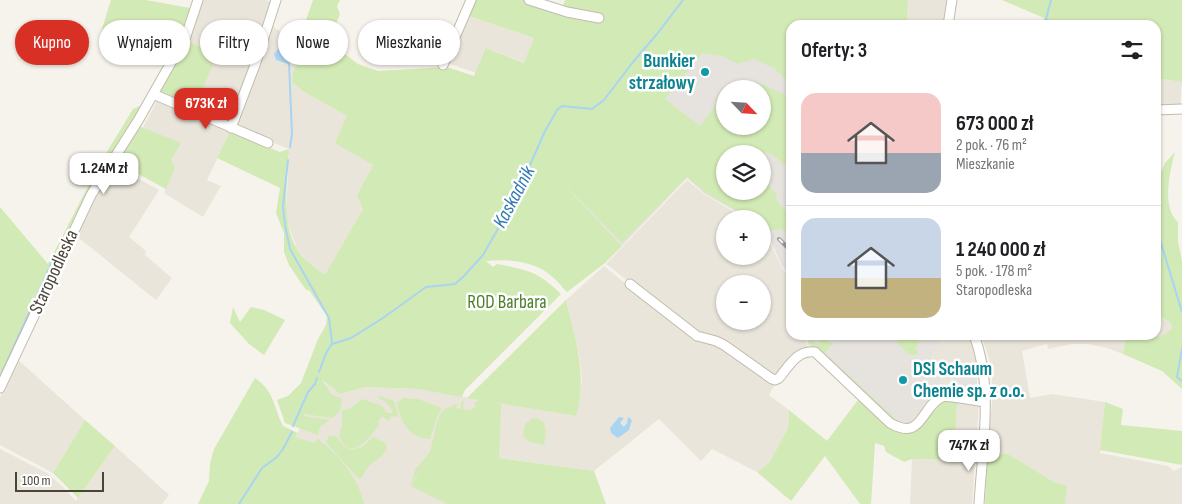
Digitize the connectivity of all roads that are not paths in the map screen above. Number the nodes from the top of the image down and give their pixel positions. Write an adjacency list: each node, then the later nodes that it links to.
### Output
1 (198, 0): 9 (street, Staropodleska)
2 (276, 0): 12 (street)
3 (471, 0): 8 (street)
4 (529, 0): 6 (street)
5 (952, 0): 7 (street)
6 (599, 18)
7 (948, 20)
8 (460, 26)
9 (153, 94): 12 (street); 16 (street, Staropodleska)
10 (1161, 110): 11 (street)
11 (1182, 110)
12 (231, 128): 13 (street)
13 (268, 143)
14 (630, 284): 17 (street)
15 (975, 340): 17 (street)
16 (0, 388)
17 (985, 402): 18 (street)
18 (979, 504)

